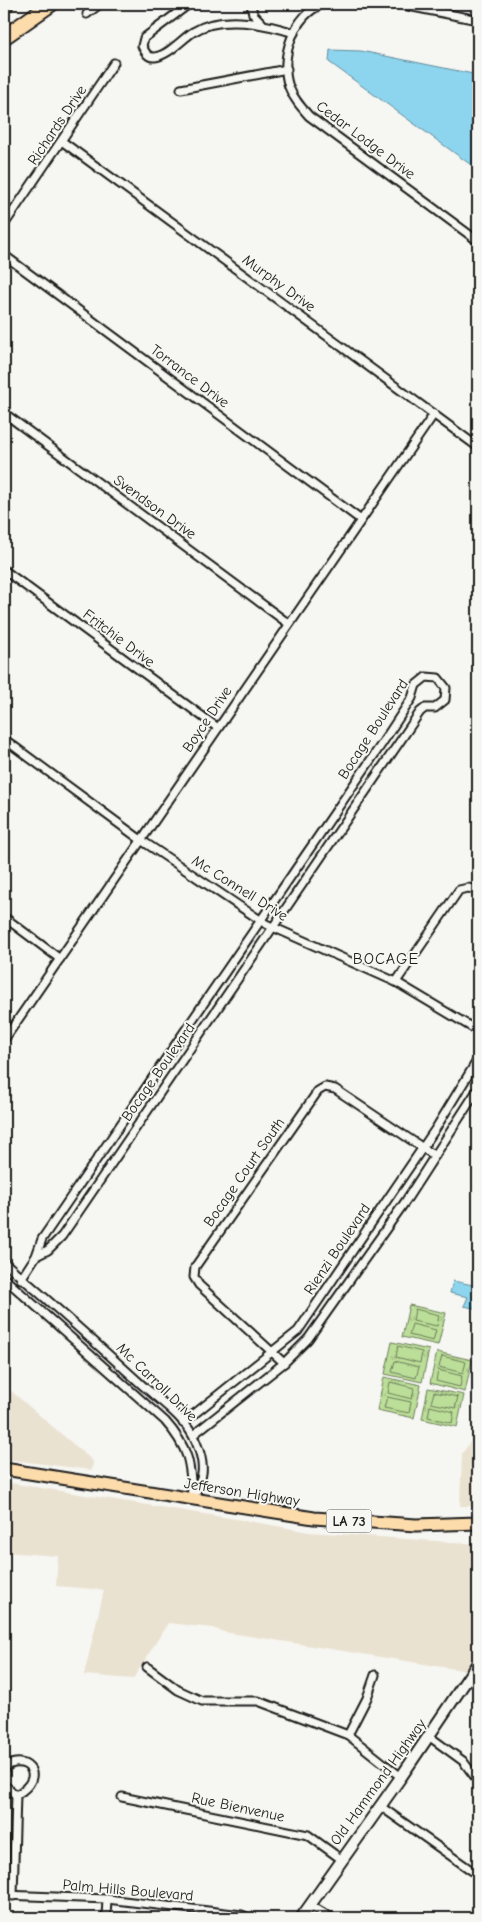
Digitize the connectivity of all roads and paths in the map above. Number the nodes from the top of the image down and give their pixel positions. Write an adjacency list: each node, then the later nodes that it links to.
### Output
1 (51, 4): 11 (highway)
2 (100, 4): 7 (street)
3 (189, 4): 9 (street)
4 (251, 4): 9 (street)
5 (319, 4): 10 (street)
6 (398, 4): 8 (street)
7 (87, 14)
8 (478, 20)
9 (262, 23): 10 (street)
10 (294, 33): 13 (street, Cedar Lodge Drive)
11 (4, 37)
12 (114, 63): 15 (street, Richards Drive)
13 (287, 69): 14 (street); 17 (street, Cedar Lodge Drive)
14 (181, 90)
15 (62, 142): 16 (street, Richards Drive); 20 (street, Murphy Drive)
16 (4, 225)
17 (478, 241)
18 (4, 255): 22 (street, Torrance Drive)
19 (4, 413): 24 (street, Svendson Drive)
20 (434, 414): 21 (street, Murphy Drive); 22 (street, Boyce Drive)
21 (478, 446)
22 (361, 520): 24 (street, Boyce Drive)
23 (4, 570): 25 (street, Fritchie Drive)
24 (289, 624): 25 (street, Boyce Drive)
25 (218, 728): 27 (street, Boyce Drive)
26 (4, 739): 27 (street, Mc Connell Drive)
27 (141, 840): 30 (street, Mc Connell Drive); 32 (street, Boyce Drive)
28 (478, 890): 33 (street)
29 (4, 917): 32 (street)
30 (261, 920): 31 (street, Mc Connell Drive); 31 (street, Bocage Boulevard); 40 (street, Bocage Boulevard)
31 (273, 927): 33 (street, Mc Connell Drive); 40 (street, Bocage Boulevard)
32 (60, 959): 35 (street, Boyce Drive)
33 (396, 982): 34 (street, Mc Connell Drive)
34 (478, 1031)
35 (4, 1040)
36 (478, 1059): 38 (street, Rienzi Boulevard)
37 (478, 1089): 39 (street, Rienzi Boulevard)
38 (422, 1148): 39 (street); 44 (street, Rienzi Boulevard); 44 (street, Bocage Court South)
39 (434, 1156): 45 (street, Rienzi Boulevard)
40 (36, 1256): 43 (street, Bocage Boulevard)
41 (4, 1262): 43 (street, Mc Carroll Drive)
42 (4, 1278): 49 (street, Mc Carroll Drive)
43 (21, 1279): 46 (street, Mc Carroll Drive)
44 (273, 1352): 45 (street); 46 (street, Rienzi Boulevard)
45 (284, 1364): 47 (street, Rienzi Boulevard)
46 (183, 1423): 47 (street, Mc Carroll Drive)
47 (193, 1435): 49 (street, Mc Carroll Drive)
48 (4, 1470): 49 (main road, Jefferson Highway / LA 73)
49 (192, 1500): 50 (main road, Jefferson Highway / LA 73)
50 (478, 1523)
51 (478, 1663): 55 (main road, Old Hammond Highway)
52 (147, 1667): 54 (street)
53 (375, 1675): 54 (street)
54 (348, 1735): 57 (street)
55 (430, 1737): 57 (main road, Old Hammond Highway); 58 (street)
56 (4, 1769): 60 (street)
57 (402, 1778): 62 (main road, Old Hammond Highway)
58 (478, 1781)
59 (4, 1785): 60 (street)
60 (16, 1795): 66 (street)
61 (122, 1797): 63 (street, Rue Bienvenue)
62 (380, 1806): 63 (main road, Old Hammond Highway); 64 (street)
63 (341, 1859): 68 (main road, Old Hammond Highway)
64 (478, 1875)
65 (4, 1895): 66 (street, Palm Hills Boulevard)
66 (13, 1896): 67 (street, Palm Hills Boulevard)
67 (107, 1899): 69 (street); 70 (street, Palm Hills Boulevard)
68 (310, 1905): 71 (main road, Old Hammond Highway); 72 (street)
69 (106, 1918)
70 (248, 1918)
71 (301, 1918)
72 (332, 1918)

